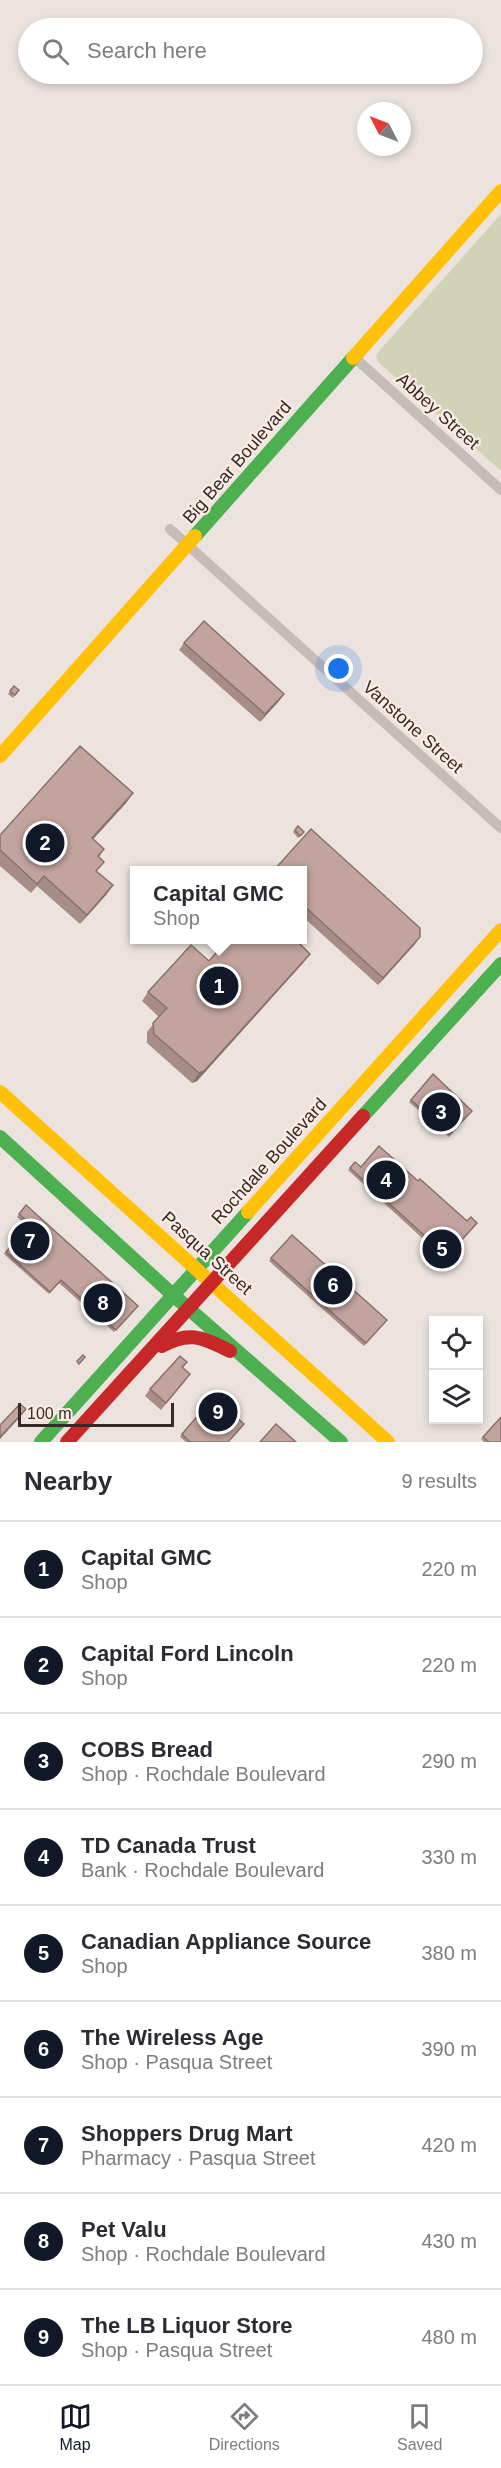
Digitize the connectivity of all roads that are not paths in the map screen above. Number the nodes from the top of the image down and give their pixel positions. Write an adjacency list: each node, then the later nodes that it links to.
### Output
1 (501, 191): 2 (street, Big Bear Boulevard)
2 (353, 356): 3 (street, Abbey Street); 5 (street, Big Bear Boulevard)
3 (501, 489)
4 (170, 530): 5 (street, Vanstone Street)
5 (188, 545): 6 (street, Big Bear Boulevard); 7 (street, Vanstone Street)
6 (0, 756)
7 (501, 828)
8 (501, 930): 12 (street, Rochdale Boulevard)
9 (501, 964): 13 (street)
10 (0, 1092): 12 (street, Pasqua Street)
11 (0, 1137): 14 (street)
12 (197, 1268): 13 (street, Pasqua Street); 14 (street, Rochdale Boulevard)
13 (213, 1283): 15 (street); 21 (street, Pasqua Street)
14 (173, 1295): 15 (street); 18 (street, Rochdale Boulevard)
15 (189, 1309): 16 (street); 17 (street)
16 (144, 1357): 17 (street); 19 (street)
17 (252, 1362): 20 (street)
18 (41, 1442)
19 (67, 1442)
20 (341, 1442)
21 (388, 1442)

